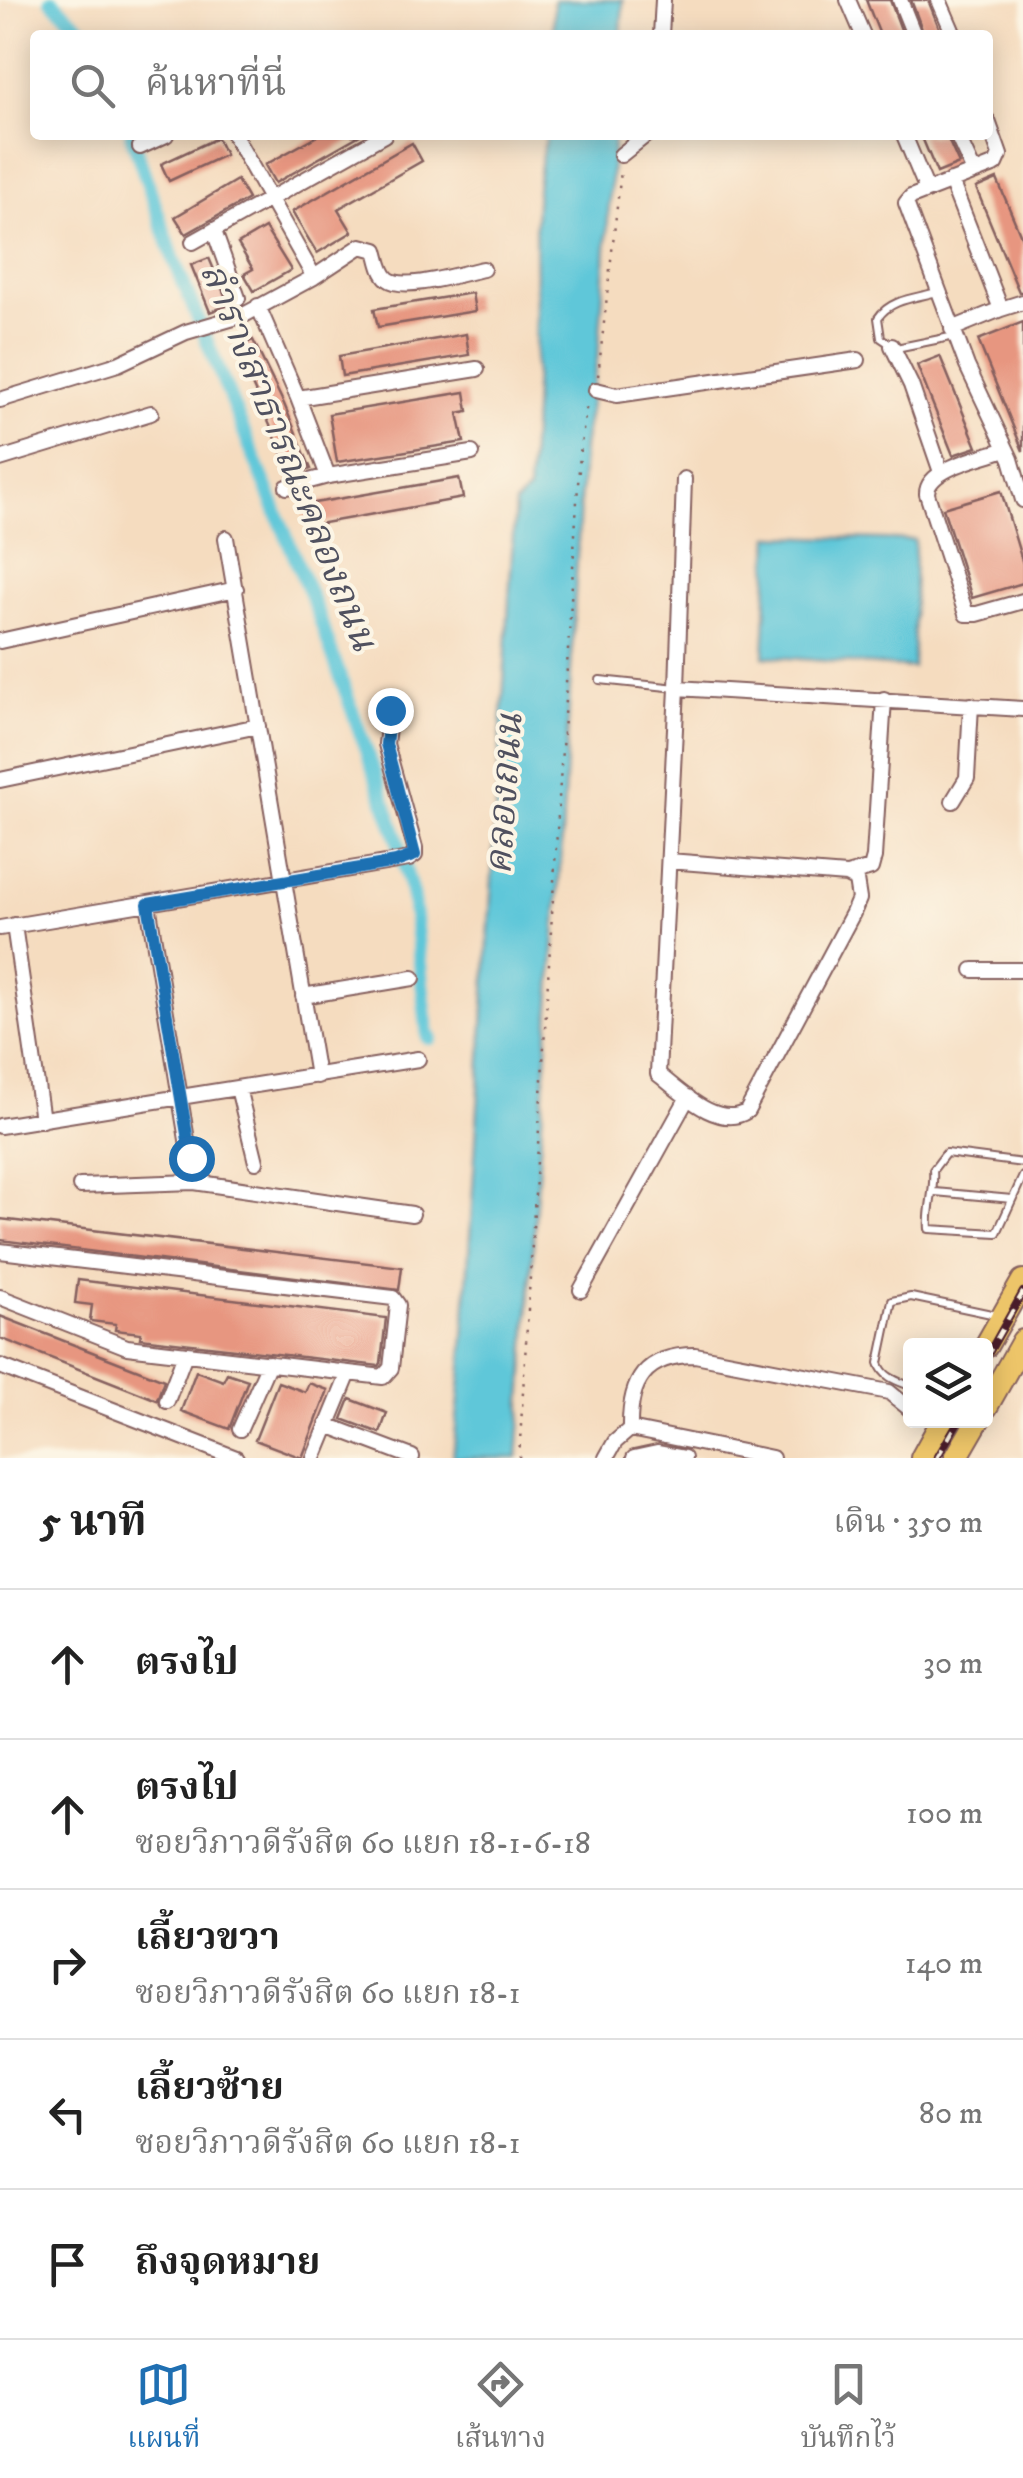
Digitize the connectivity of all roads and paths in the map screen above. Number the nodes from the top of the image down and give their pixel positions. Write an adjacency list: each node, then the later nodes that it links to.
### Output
1 (663, 0): 5 (street)
2 (848, 0): 6 (street)
3 (900, 0): 7 (street)
4 (939, 0): 8 (street)
5 (661, 30)
6 (861, 30)
7 (912, 30)
8 (952, 30)
9 (993, 135): 18 (street)
10 (155, 140): 16 (street)
11 (237, 140): 21 (street)
12 (375, 140): 21 (street)
13 (640, 140): 17 (street)
14 (906, 140): 20 (street)
15 (959, 140): 18 (street)
16 (140, 147)
17 (622, 154): 35 (path)
18 (974, 172): 19 (street)
19 (951, 180): 20 (street); 30 (street)
20 (927, 190): 26 (street)
21 (268, 198): 22 (street); 25 (street)
22 (214, 230): 23 (street); 27 (street)
23 (193, 242)
24 (483, 269): 25 (street)
25 (314, 277): 29 (street)
26 (938, 292): 31 (street); 32 (lane)
27 (238, 298)
28 (1023, 302): 30 (street)
29 (258, 306): 36 (street); 37 (street)
30 (1001, 309): 31 (street)
31 (954, 332): 32 (lane); 40 (street)
32 (892, 346): 42 (street)
33 (858, 360): 35 (street)
34 (477, 369): 36 (street)
35 (596, 390): 107 (path)
36 (298, 398): 43 (street)
37 (0, 400)
38 (150, 413): 41 (street)
39 (472, 453): 43 (street)
40 (1013, 455): 42 (street); 46 (street)
41 (0, 459)
42 (940, 472): 49 (street)
43 (328, 476): 45 (street)
44 (684, 479): 52 (street)
45 (287, 487)
46 (1023, 500)
47 (226, 538): 48 (street)
48 (236, 589): 50 (street); 57 (street)
49 (1023, 601)
50 (0, 641)
51 (600, 680): 52 (lane)
52 (677, 688): 53 (street); 60 (street)
53 (884, 699): 54 (street); 61 (street)
54 (970, 706): 56 (street); 59 (street)
55 (402, 709): 62 (street)
56 (1023, 709)
57 (258, 726): 58 (street); 62 (street)
58 (0, 780)
59 (953, 802)
60 (669, 862): 61 (street); 73 (street)
61 (846, 875): 73 (street)
62 (282, 881): 63 (street); 68 (street)
63 (148, 904): 64 (street); 72 (street)
64 (7, 927): 74 (street)
65 (973, 970): 66 (street)
66 (1023, 970)
67 (413, 978): 68 (street)
68 (303, 996): 70 (street)
69 (418, 1059): 70 (street)
70 (317, 1076): 71 (street)
71 (238, 1088): 72 (street); 76 (street)
72 (180, 1097): 74 (street); 79 (street)
73 (688, 1097): 86 (street)
74 (42, 1120): 75 (street)
75 (0, 1126)
76 (256, 1162)
77 (1023, 1164): 81 (lane)
78 (1023, 1176): 82 (lane)
79 (194, 1182): 80 (street); 83 (street)
80 (80, 1186)
81 (935, 1192): 82 (lane); 82 (lane)
82 (1012, 1199)
83 (412, 1214)
84 (0, 1251): 94 (street)
85 (1023, 1281): 88 (main road)
86 (581, 1290)
87 (0, 1296): 91 (street)
88 (1002, 1316): 89 (main road); 95 (lane)
89 (990, 1338)
90 (1023, 1341): 96 (main road)
91 (185, 1354): 92 (street); 97 (street)
92 (269, 1363): 94 (street); 100 (street)
93 (0, 1366): 105 (street)
94 (349, 1372): 99 (street)
95 (903, 1384)
96 (993, 1394)
97 (167, 1400)
98 (903, 1403): 101 (street)
99 (328, 1425): 104 (street); 106 (street)
100 (240, 1428)
101 (630, 1428): 108 (street); 111 (street)
102 (934, 1428): 112 (main road)
103 (973, 1428): 113 (main road)
104 (412, 1457)
105 (236, 1458)
106 (314, 1458)
107 (519, 1458)
108 (606, 1458)
109 (634, 1458): 110 (street)
110 (684, 1458)
111 (772, 1458)
112 (922, 1458)
113 (956, 1458)

